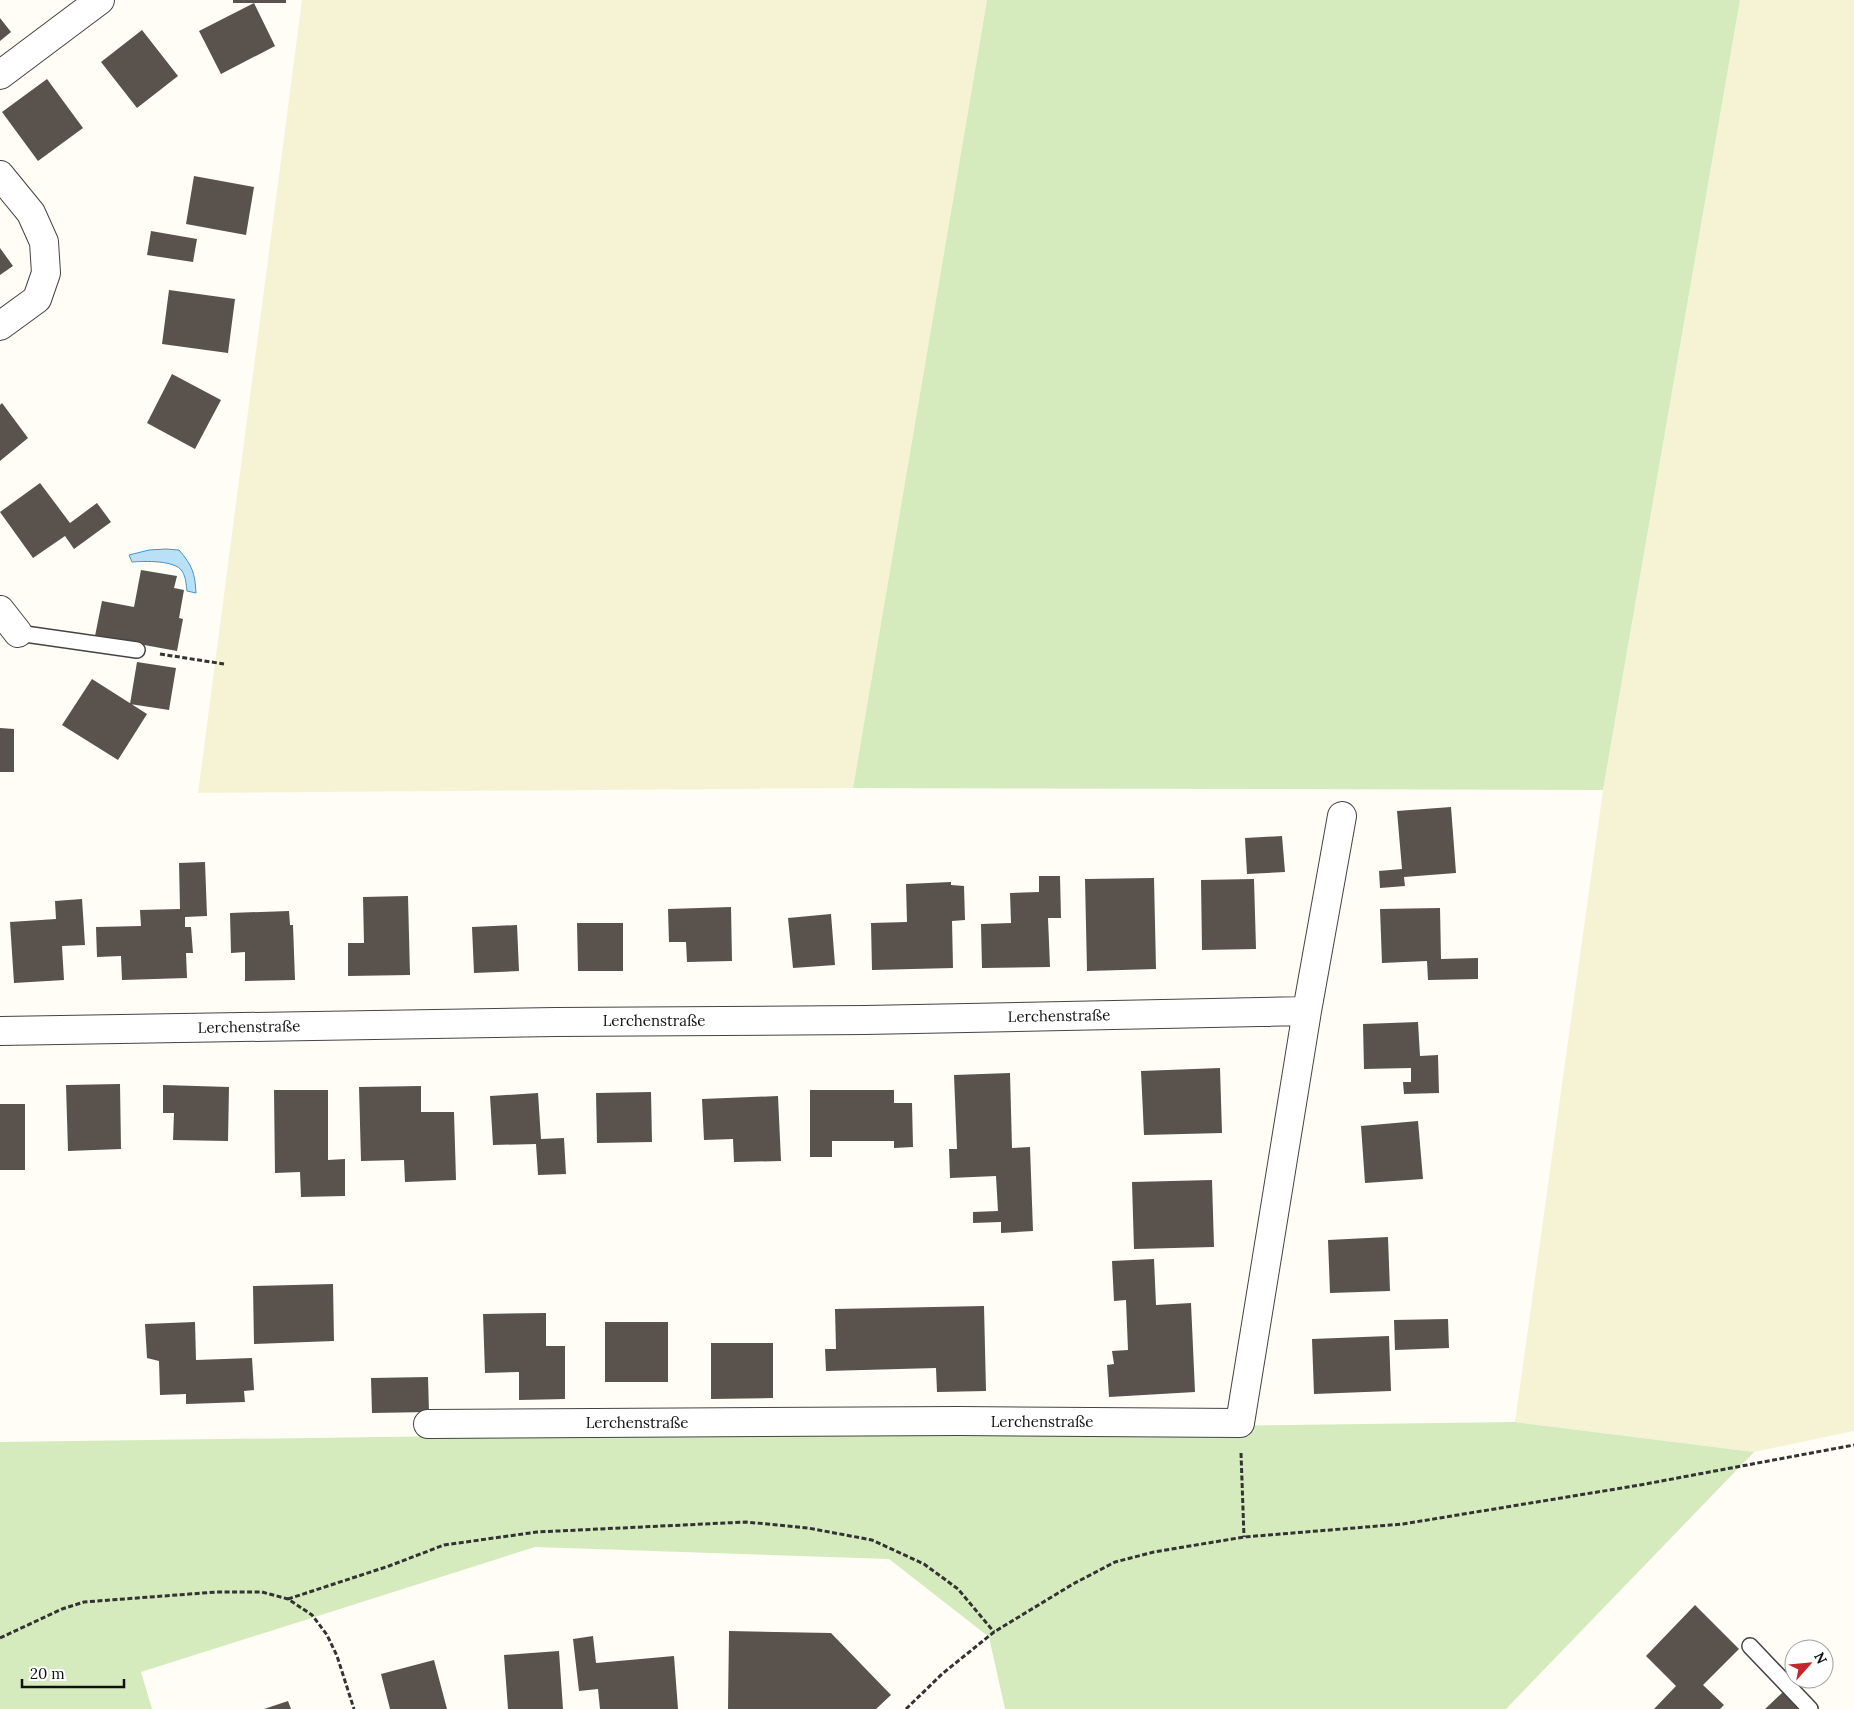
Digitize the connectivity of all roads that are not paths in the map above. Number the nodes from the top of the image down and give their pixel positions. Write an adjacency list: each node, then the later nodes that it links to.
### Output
1 (100, 0): 2 (street)
2 (0, 75)
3 (0, 175): 4 (street)
4 (0, 326)
5 (0, 610): 6 (street)
6 (18, 633): 7 (lane)
7 (137, 650)
8 (1342, 816): 9 (street)
9 (1308, 1011): 10 (street, Lerchenstraße); 11 (street, Lerchenstraße)
10 (0, 1031)
11 (428, 1424)
12 (1750, 1646): 13 (lane)
13 (1810, 1709)

